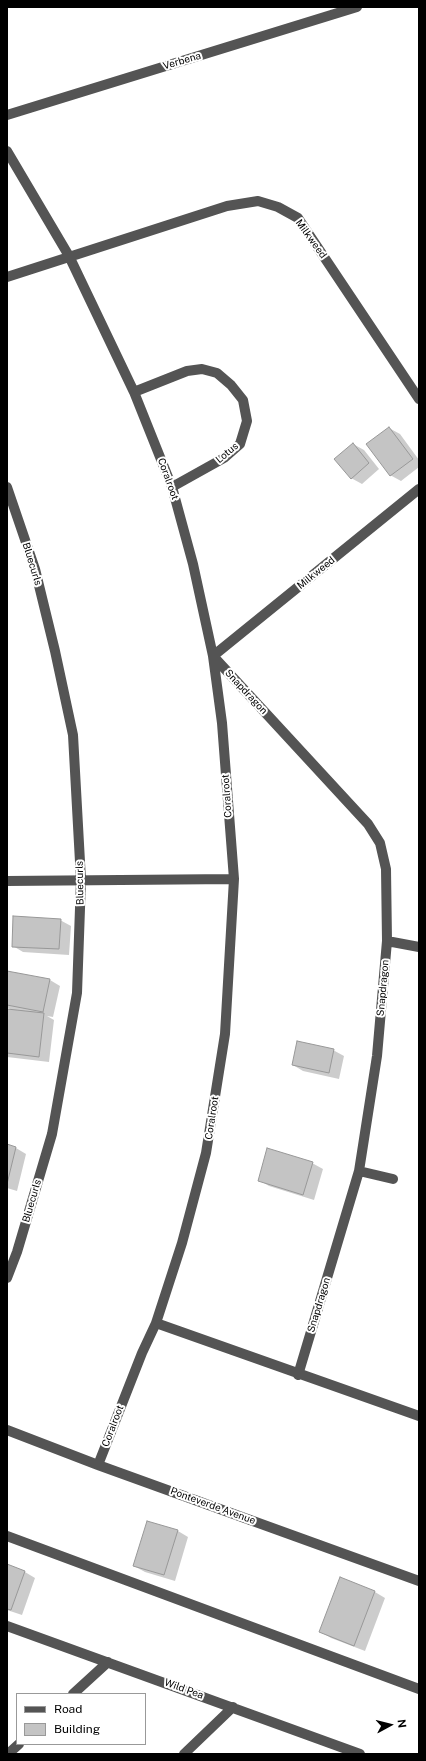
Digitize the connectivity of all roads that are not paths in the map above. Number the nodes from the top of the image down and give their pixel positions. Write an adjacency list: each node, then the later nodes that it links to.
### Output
1 (357, 7): 2 (street, Verbena)
2 (7, 115)
3 (7, 151): 4 (street, Coralroot)
4 (69, 256): 5 (street, Milkweed); 6 (street, Coralroot); 7 (street, Milkweed)
5 (7, 277)
6 (134, 392): 9 (street, Coralroot); 9 (street, Lotus)
7 (419, 398)
8 (7, 487): 13 (street, Bluecurls)
9 (172, 487): 11 (street, Coralroot)
10 (419, 489): 11 (street, Milkweed)
11 (213, 656): 12 (street, Coralroot); 15 (street, Snapdragon)
12 (234, 879): 13 (street); 20 (street, Coralroot)
13 (81, 880): 14 (street); 19 (street, Bluecurls)
14 (7, 881)
15 (387, 941): 16 (street); 17 (street, Snapdragon)
16 (419, 947)
17 (359, 1171): 18 (street); 21 (street, Snapdragon)
18 (393, 1179)
19 (7, 1278)
20 (156, 1323): 21 (street); 24 (street, Coralroot)
21 (298, 1375): 22 (street)
22 (419, 1416)
23 (7, 1430): 24 (street, Ponteverde Avenue)
24 (98, 1465): 26 (street, Ponteverde Avenue)
25 (7, 1536): 29 (street)
26 (419, 1581)
27 (7, 1626): 28 (street, Wild Pea)
28 (108, 1662): 30 (street); 31 (street, Wild Pea)
29 (419, 1689)
30 (74, 1693)
31 (234, 1707): 34 (street); 35 (street, Wild Pea)
32 (17, 1745): 33 (street)
33 (8, 1754)
34 (184, 1754)
35 (360, 1754)

